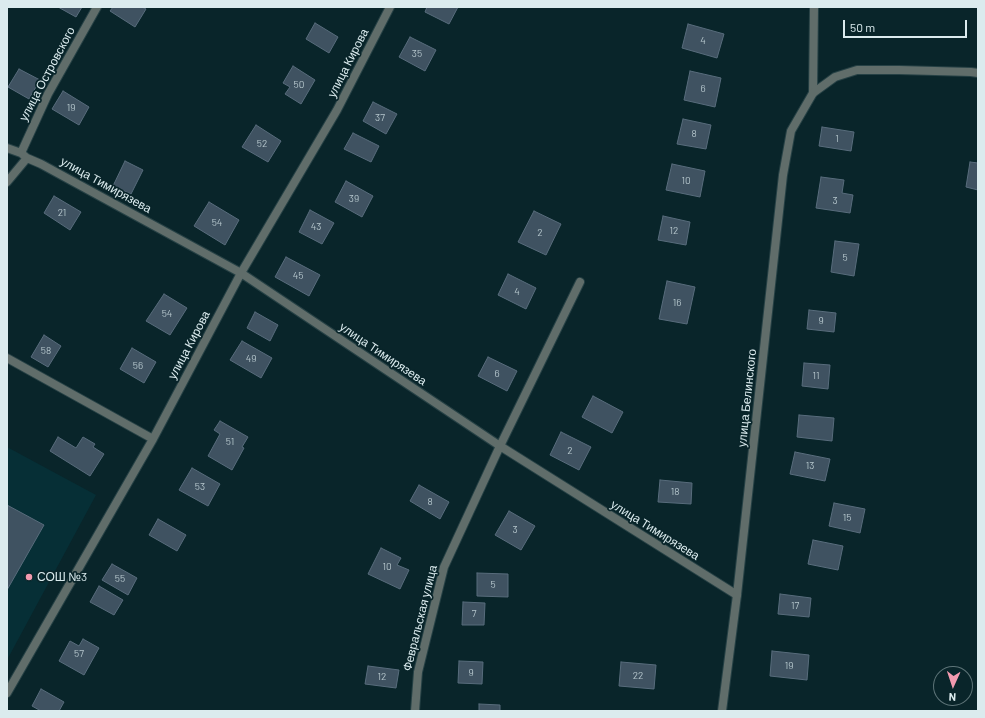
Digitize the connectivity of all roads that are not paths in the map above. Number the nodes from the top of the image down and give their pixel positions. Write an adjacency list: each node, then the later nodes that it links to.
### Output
1 (97, 7): 7 (street, улица Островского)
2 (390, 7): 9 (street, улица Кирова)
3 (814, 7): 5 (street)
4 (978, 74): 5 (street)
5 (813, 94): 14 (street, улица Белинского)
6 (7, 148): 7 (street, улица Тимирязева)
7 (24, 156): 8 (street, улица Островского); 9 (street, улица Тимирязева)
8 (7, 182)
9 (240, 273): 12 (street, улица Кирова); 13 (street, улица Тимирязева)
10 (580, 282): 13 (street, Февральская улица)
11 (7, 358): 12 (street)
12 (153, 439): 15 (street, улица Кирова)
13 (500, 446): 14 (street, улица Тимирязева); 16 (street, Февральская улица)
14 (737, 595): 17 (street, улица Белинского)
15 (7, 693)
16 (415, 711)
17 (722, 711)

